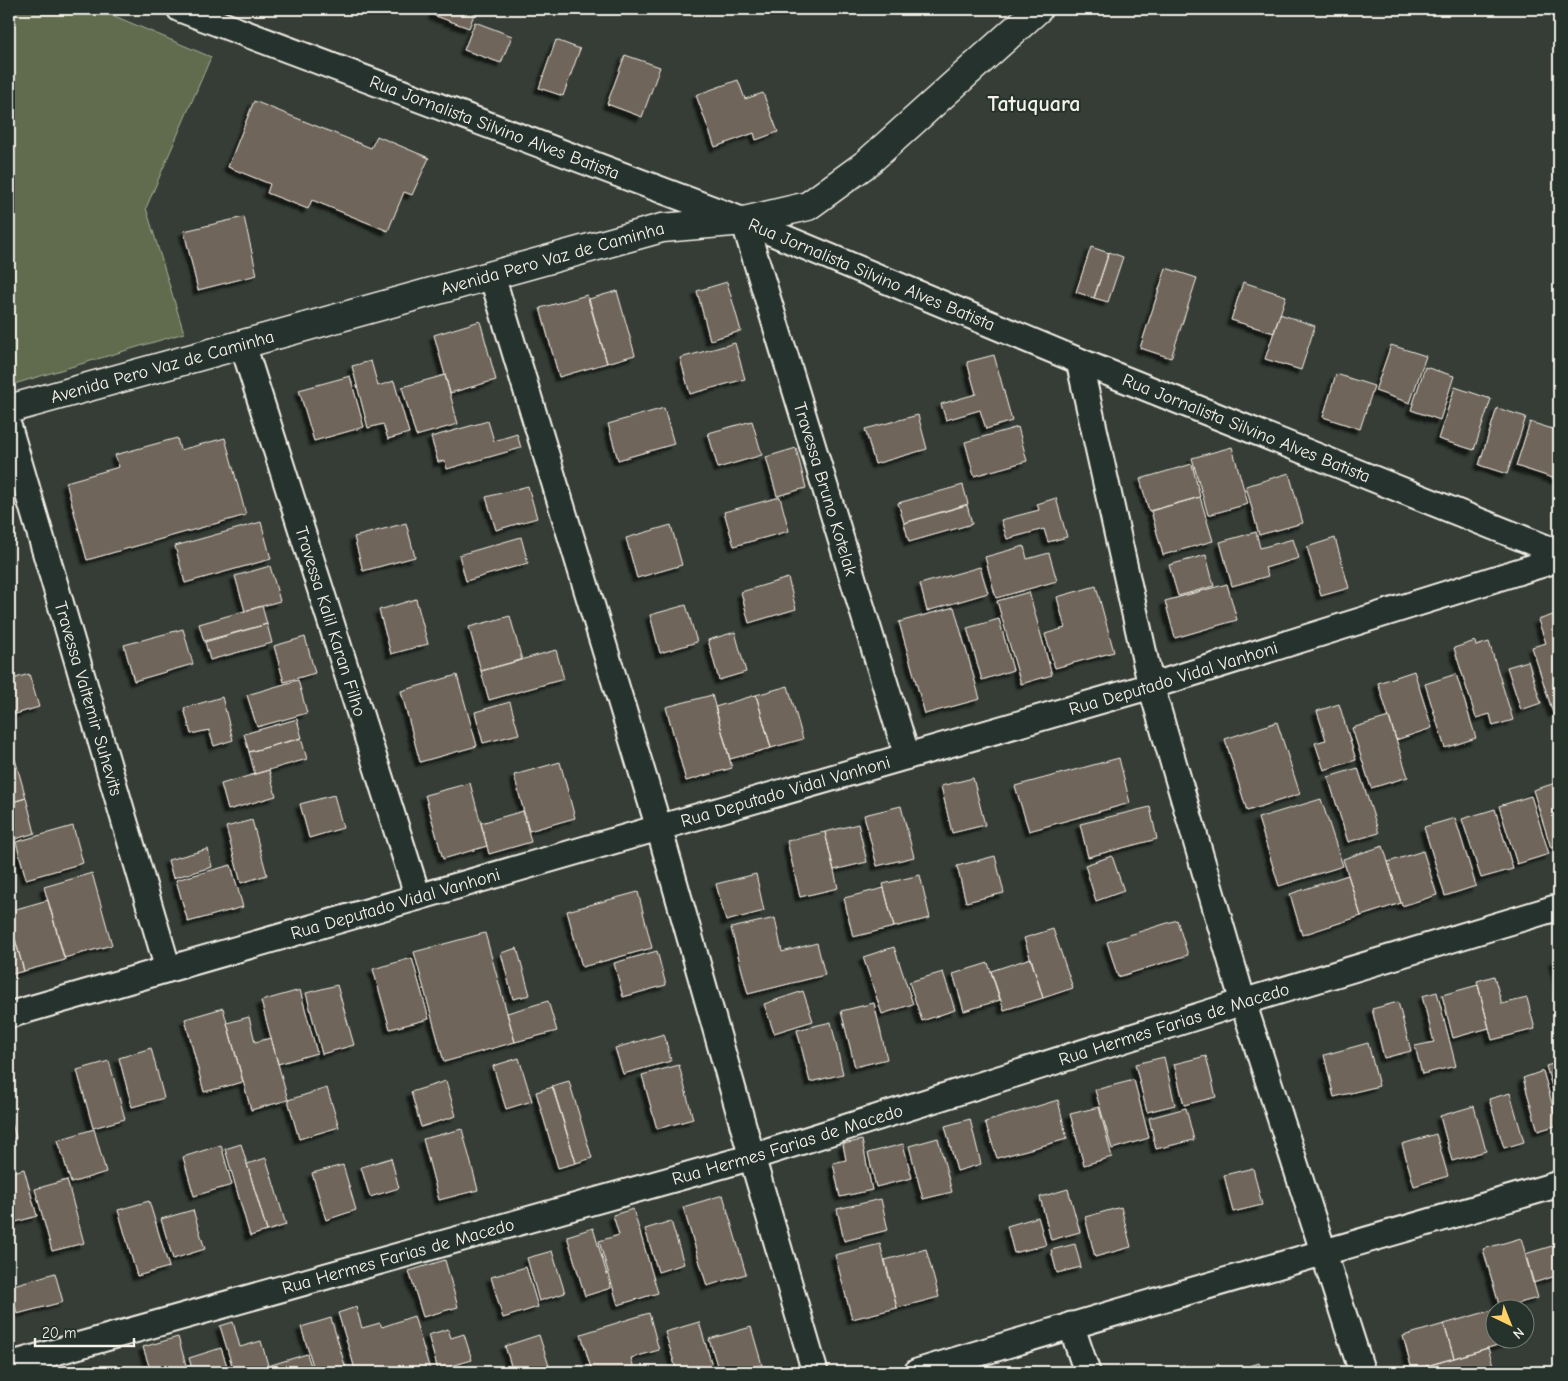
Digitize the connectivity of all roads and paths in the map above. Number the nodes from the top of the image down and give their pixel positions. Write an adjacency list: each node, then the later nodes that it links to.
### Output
1 (180, 9): 3 (street, Rua Jornalista Silvino Alves Batista)
2 (1038, 9): 3 (street, Avenida Pero Vaz de Caminha)
3 (744, 221): 4 (street, Avenida Pero Vaz de Caminha); 6 (street, Rua Jornalista Silvino Alves Batista); 12 (street, Travessa Bruno Kotelak)
4 (492, 276): 5 (street, Avenida Pero Vaz de Caminha); 13 (street)
5 (243, 345): 7 (street, Avenida Pero Vaz de Caminha); 14 (street, Travessa Kalil Karan Filho)
6 (1079, 360): 9 (street, Rua Jornalista Silvino Alves Batista); 11 (street)
7 (9, 409)
8 (9, 428): 16 (street, Travessa Valtemir Suhevits)
9 (1559, 552)
10 (1559, 559): 11 (street, Rua Deputado Vidal Vanhoni)
11 (1151, 686): 12 (street, Rua Deputado Vidal Vanhoni); 17 (street)
12 (906, 756): 13 (street, Rua Deputado Vidal Vanhoni)
13 (659, 828): 14 (street, Rua Deputado Vidal Vanhoni); 19 (street)
14 (418, 897): 16 (street, Rua Deputado Vidal Vanhoni)
15 (1559, 907): 17 (street, Rua Hermes Farias de Macedo)
16 (168, 969): 18 (street, Rua Deputado Vidal Vanhoni)
17 (1243, 1002): 19 (street, Rua Hermes Farias de Macedo); 21 (street)
18 (9, 1015)
19 (752, 1157): 23 (street, Rua Hermes Farias de Macedo); 24 (street)
20 (1559, 1184): 21 (street)
21 (1324, 1254): 22 (street); 27 (street)
22 (1071, 1325): 25 (street); 26 (street)
23 (9, 1365)
24 (815, 1372)
25 (917, 1372)
26 (1087, 1372)
27 (1362, 1372)

